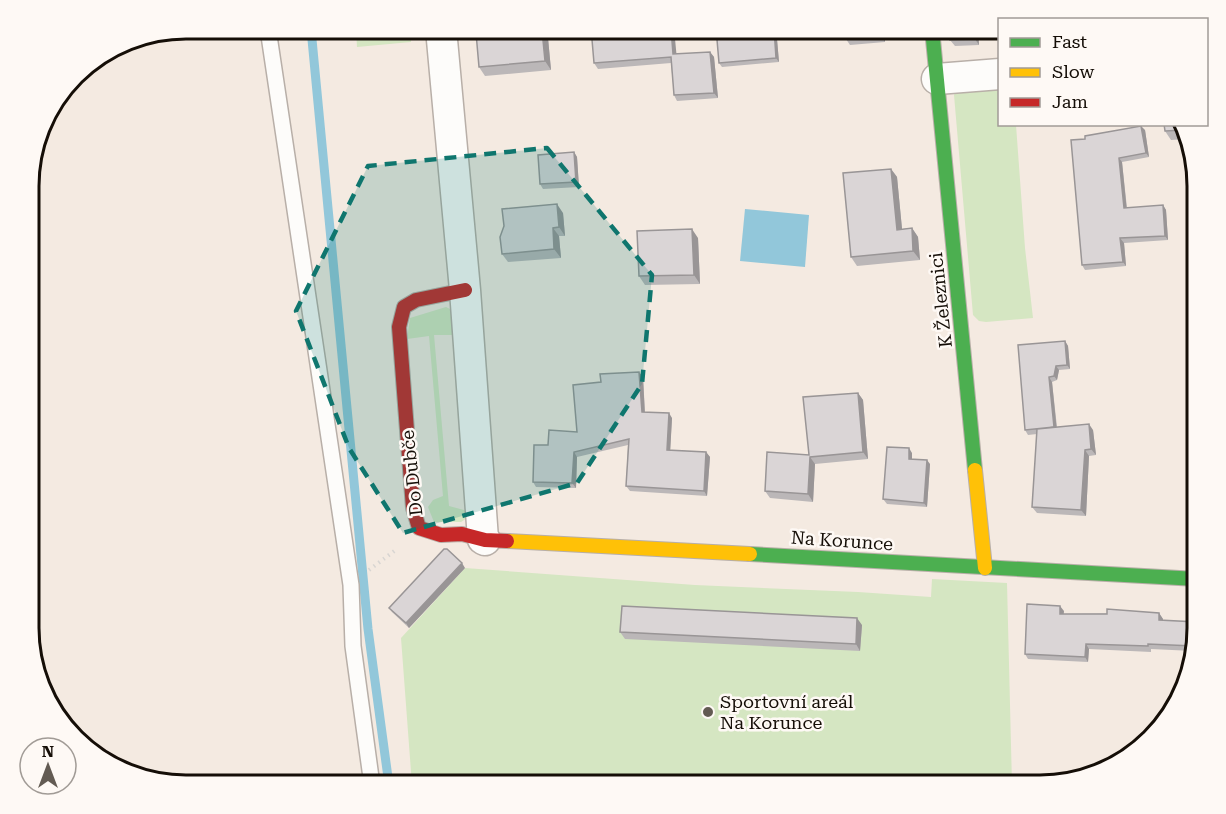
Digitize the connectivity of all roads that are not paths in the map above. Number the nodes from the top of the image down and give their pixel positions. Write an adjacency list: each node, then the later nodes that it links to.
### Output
1 (270, 39): 10 (lane)
2 (442, 39): 6 (street)
3 (933, 39): 5 (street, K Železnici)
4 (998, 74): 5 (street)
5 (938, 79): 8 (street, K Železnici)
6 (465, 290): 7 (street); 7 (street, Do Dubče)
7 (485, 540): 8 (street, Na Korunce)
8 (985, 568): 9 (street, Na Korunce)
9 (1187, 578)
10 (371, 775)

